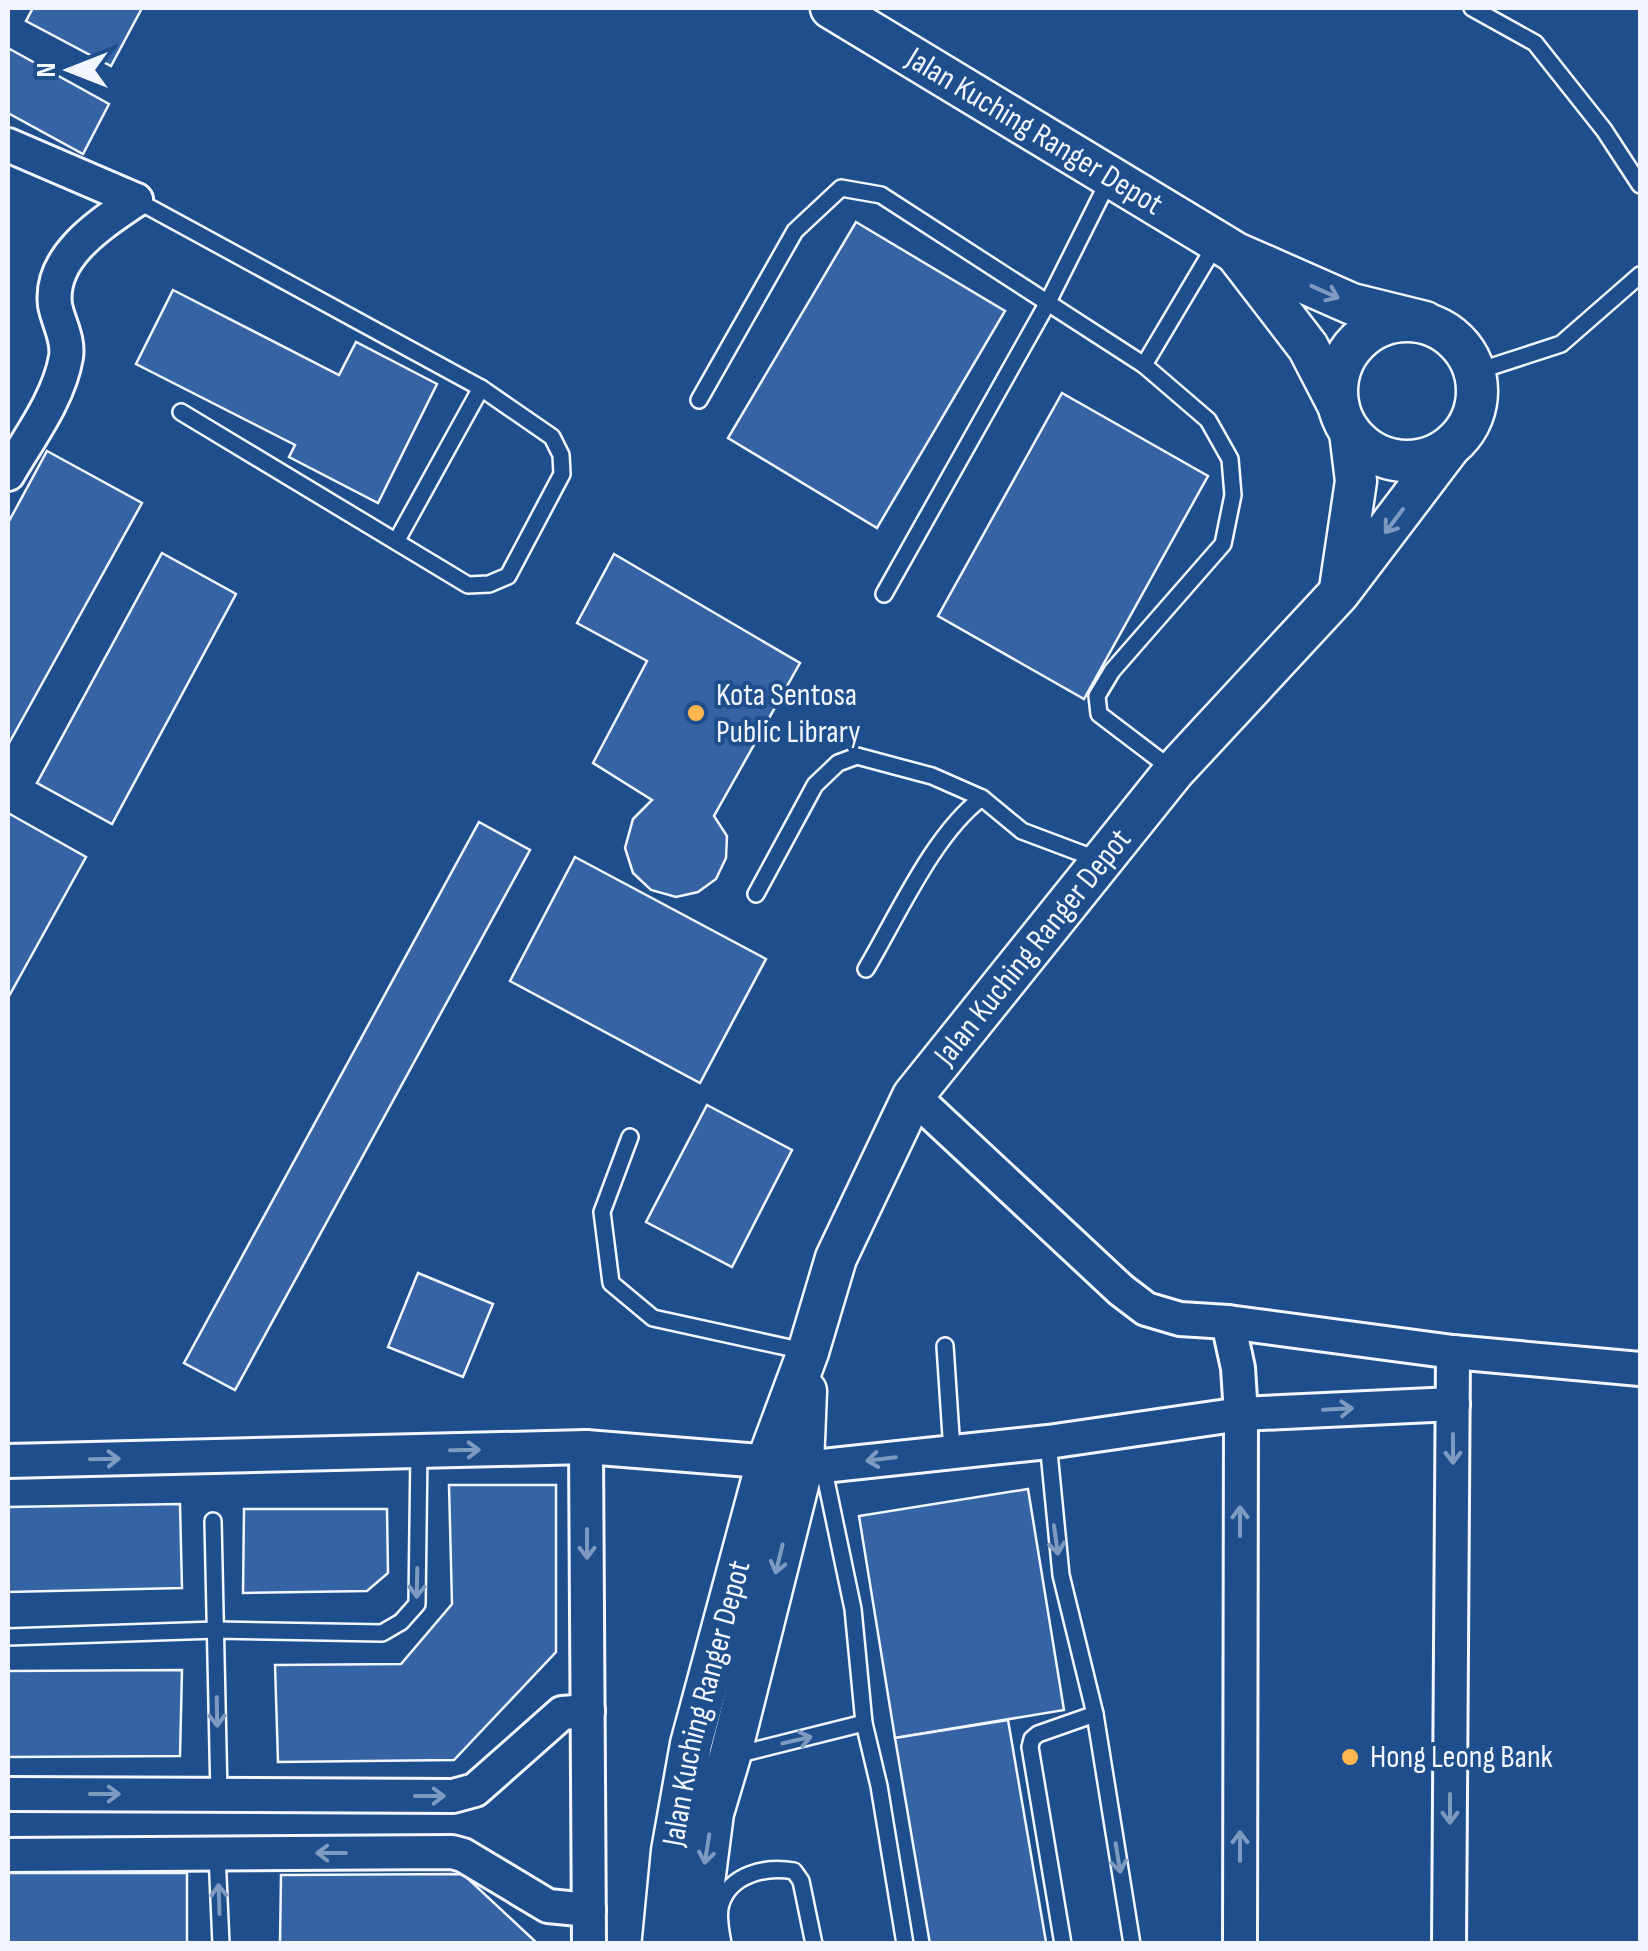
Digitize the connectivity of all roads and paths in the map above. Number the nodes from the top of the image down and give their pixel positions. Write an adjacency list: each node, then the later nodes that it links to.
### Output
1 (831, 8): 4 (street, Jalan Kuching Ranger Depot)
2 (1472, 8): 5 (lane)
3 (8, 145): 6 (street)
4 (1111, 176): 7 (street, Jalan Kuching Ranger Depot); 9 (lane)
5 (1640, 186)
6 (136, 200): 13 (lane); 18 (street)
7 (1227, 247): 10 (street, one-way to 10); 11 (lane); 16 (street)
8 (1640, 276): 12 (lane)
9 (1047, 304): 11 (lane); 14 (lane); 21 (lane)
10 (1425, 322): 12 (street); 16 (street)
11 (1144, 365): 22 (lane)
12 (1475, 372): 17 (street)
13 (481, 388): 19 (lane); 19 (lane)
14 (699, 400)
15 (181, 412): 19 (lane)
16 (1344, 419): 17 (street); 20 (street)
17 (1449, 448): 20 (street, Jalan Kuching Ranger Depot, one-way to 20)
18 (8, 474)
19 (397, 540)
20 (1339, 593): 22 (street, Jalan Kuching Ranger Depot)
21 (884, 594)
22 (1174, 771): 24 (street, Jalan Kuching Ranger Depot)
23 (982, 798): 24 (lane); 25 (lane); 26 (lane)
24 (1103, 861): 27 (street, Jalan Kuching Ranger Depot)
25 (756, 894)
26 (866, 969)
27 (914, 1096): 29 (street); 31 (street, Jalan Kuching Ranger Depot)
28 (630, 1137): 31 (lane)
29 (1228, 1322): 32 (street); 35 (street)
30 (945, 1346): 39 (lane)
31 (808, 1352): 41 (street, Jalan Kuching Ranger Depot)
32 (1453, 1352): 33 (street); 34 (street)
33 (1640, 1370)
34 (1453, 1404): 35 (street, one-way to 34); 64 (street, one-way to 64)
35 (1240, 1414): 36 (street); 63 (street, one-way to 35)
36 (1048, 1442): 39 (street); 46 (lane, one-way to 46)
37 (586, 1447): 38 (street, one-way to 37); 41 (street); 45 (street, one-way to 45)
38 (419, 1451): 40 (street, one-way to 38); 43 (lane, one-way to 43)
39 (952, 1451): 41 (street, one-way to 41)
40 (8, 1461)
41 (798, 1464): 47 (lane); 48 (street, Jalan Kuching Ranger Depot)
42 (212, 1521): 43 (lane)
43 (216, 1630): 44 (lane); 50 (lane, one-way to 50)
44 (8, 1637)
45 (588, 1711): 50 (street, one-way to 45); 53 (street)
46 (1095, 1714): 61 (lane); 62 (lane, one-way to 62)
47 (864, 1723): 48 (lane, one-way to 47); 60 (lane)
48 (708, 1762): 56 (street, Jalan Kuching Ranger Depot); 57 (street, Jalan Kuching Ranger Depot, one-way to 57)
49 (8, 1794): 50 (street, one-way to 50)
50 (219, 1794)
51 (217, 1854): 52 (street); 53 (street, one-way to 51); 54 (lane, one-way to 51)
52 (8, 1855)
53 (588, 1910): 55 (street)
54 (221, 1944)
55 (589, 1944)
56 (663, 1944)
57 (696, 1944)
58 (722, 1944): 59 (lane)
59 (814, 1944)
60 (905, 1944)
61 (1063, 1944)
62 (1132, 1944)
63 (1240, 1944)
64 (1449, 1944)

